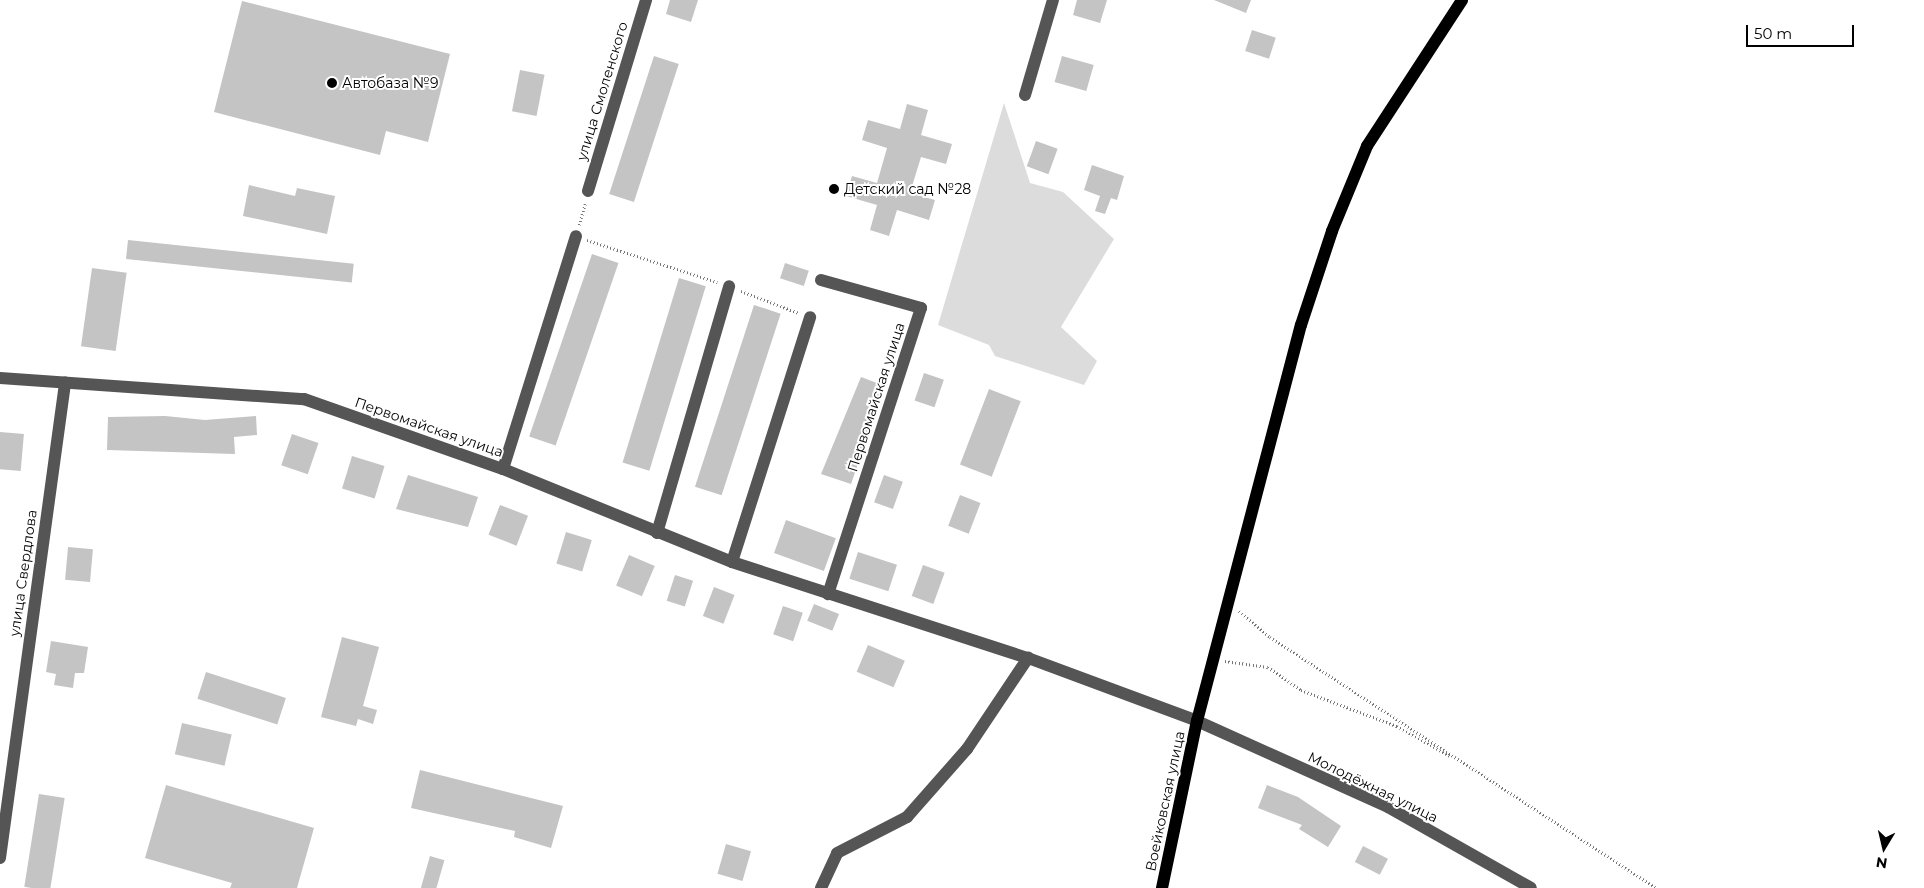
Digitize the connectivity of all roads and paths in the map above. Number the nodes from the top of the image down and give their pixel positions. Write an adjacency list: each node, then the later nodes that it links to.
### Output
1 (646, 0): 5 (street, улица Смоленского)
2 (1053, 0): 4 (street)
3 (1462, 0): 16 (main road, Воейковская улица)
4 (1025, 94)
5 (588, 192): 6 (path)
6 (576, 236): 8 (path); 12 (street)
7 (822, 280): 15 (street, Первомайская улица)
8 (729, 286): 9 (path); 13 (street)
9 (810, 317): 14 (street)
10 (0, 378): 11 (street, Первомайская улица)
11 (64, 382): 12 (street, Первомайская улица); 21 (street, улица Свердлова)
12 (503, 468): 13 (street, Первомайская улица)
13 (657, 533): 14 (street, Первомайская улица)
14 (732, 562): 15 (street, Первомайская улица)
15 (828, 594): 17 (street, Первомайская улица)
16 (1228, 602): 18 (main road, Воейковская улица); 20 (path)
17 (1028, 658): 19 (street, Первомайская улица); 23 (street)
18 (1213, 660): 19 (main road, Воейковская улица); 20 (path)
19 (1197, 721): 24 (main road, Воейковская улица); 25 (street, Молодёжная улица)
20 (1464, 764): 26 (path)
21 (5, 785): 22 (street, улица Свердлова)
22 (0, 858)
23 (821, 888)
24 (1162, 888)
25 (1531, 888)
26 (1656, 888)

